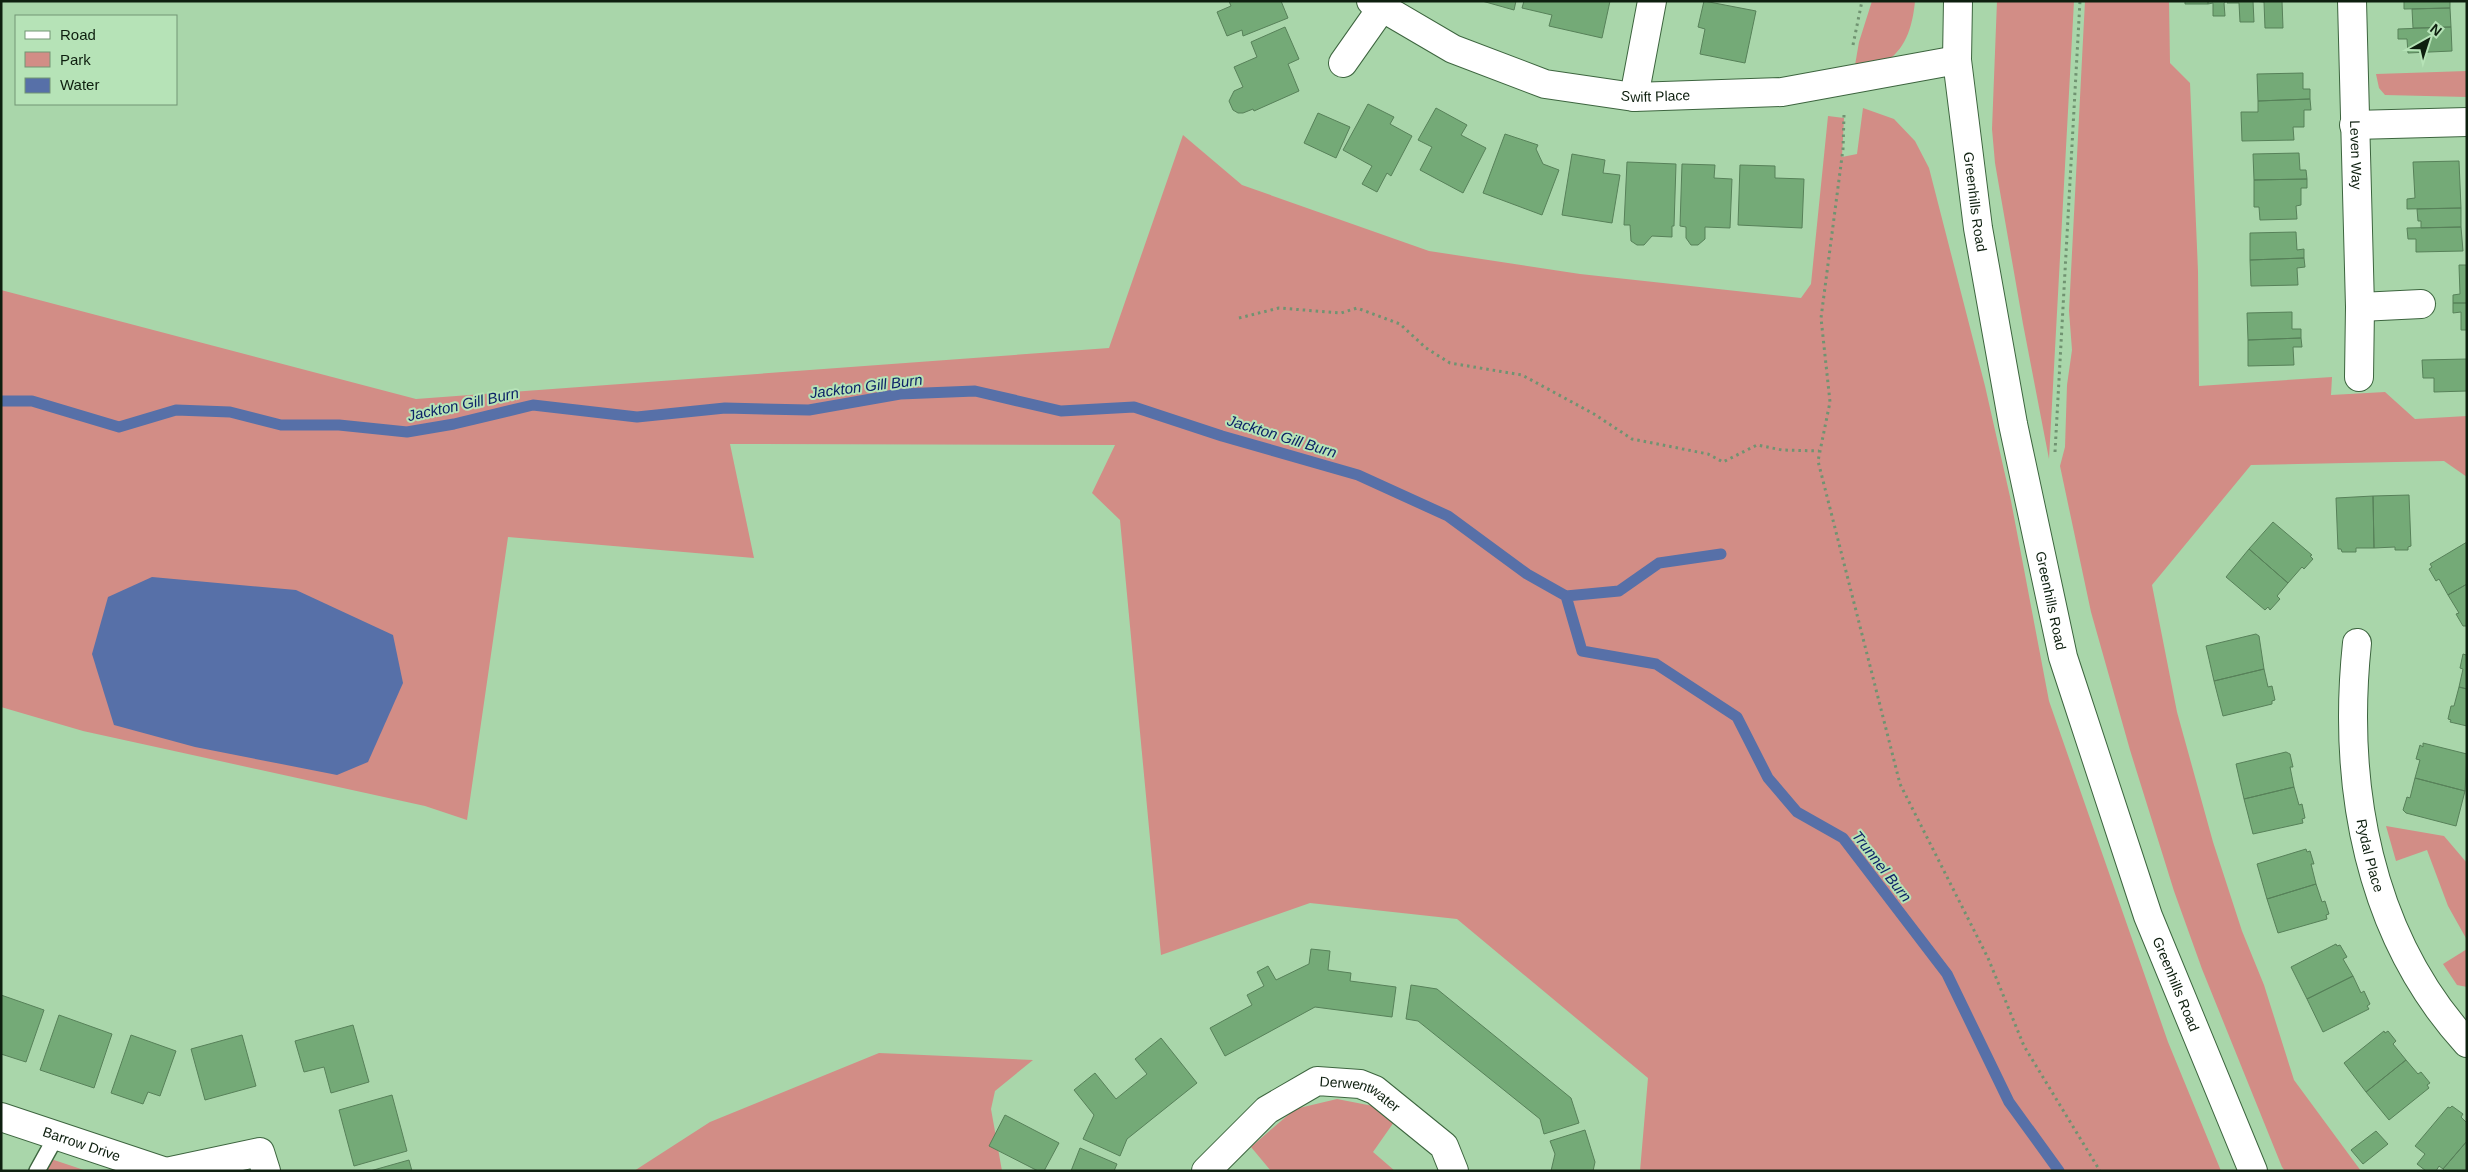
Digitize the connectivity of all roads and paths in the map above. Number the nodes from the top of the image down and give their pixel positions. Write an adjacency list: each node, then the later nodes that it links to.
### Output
1 (1652, 1): 10 (street)
2 (1862, 1): 9 (path)
3 (1958, 1): 7 (street, Greenhills Road)
4 (2080, 1): 18 (path)
5 (2352, 1): 12 (street, Leven Way)
6 (1376, 5): 8 (street); 10 (street, Swift Place)
7 (1957, 60): 9 (street, Swift Place); 18 (street, Greenhills Road)
8 (1343, 62)
9 (1845, 81): 10 (street, Swift Place); 17 (path)
10 (1634, 97)
11 (2467, 122): 12 (street)
12 (2354, 125): 14 (street, Leven Way)
13 (2421, 304): 14 (street)
14 (2360, 307): 16 (street, Leven Way)
15 (1239, 318): 17 (path)
16 (2359, 377)
17 (1819, 451): 29 (path)
18 (2026, 485): 30 (street, Greenhills Road)
19 (2357, 643): 20 (street, Rydal Place)
20 (2464, 1035)
21 (1, 1117): 22 (street, Barrow Drive)
22 (57, 1135): 23 (lane); 24 (street, Barrow Drive)
23 (37, 1171)
24 (163, 1171)
25 (171, 1171): 26 (street)
26 (266, 1171)
27 (1206, 1171): 28 (street, Derwentwater)
28 (1454, 1171)
29 (2100, 1171)
30 (2252, 1171)

